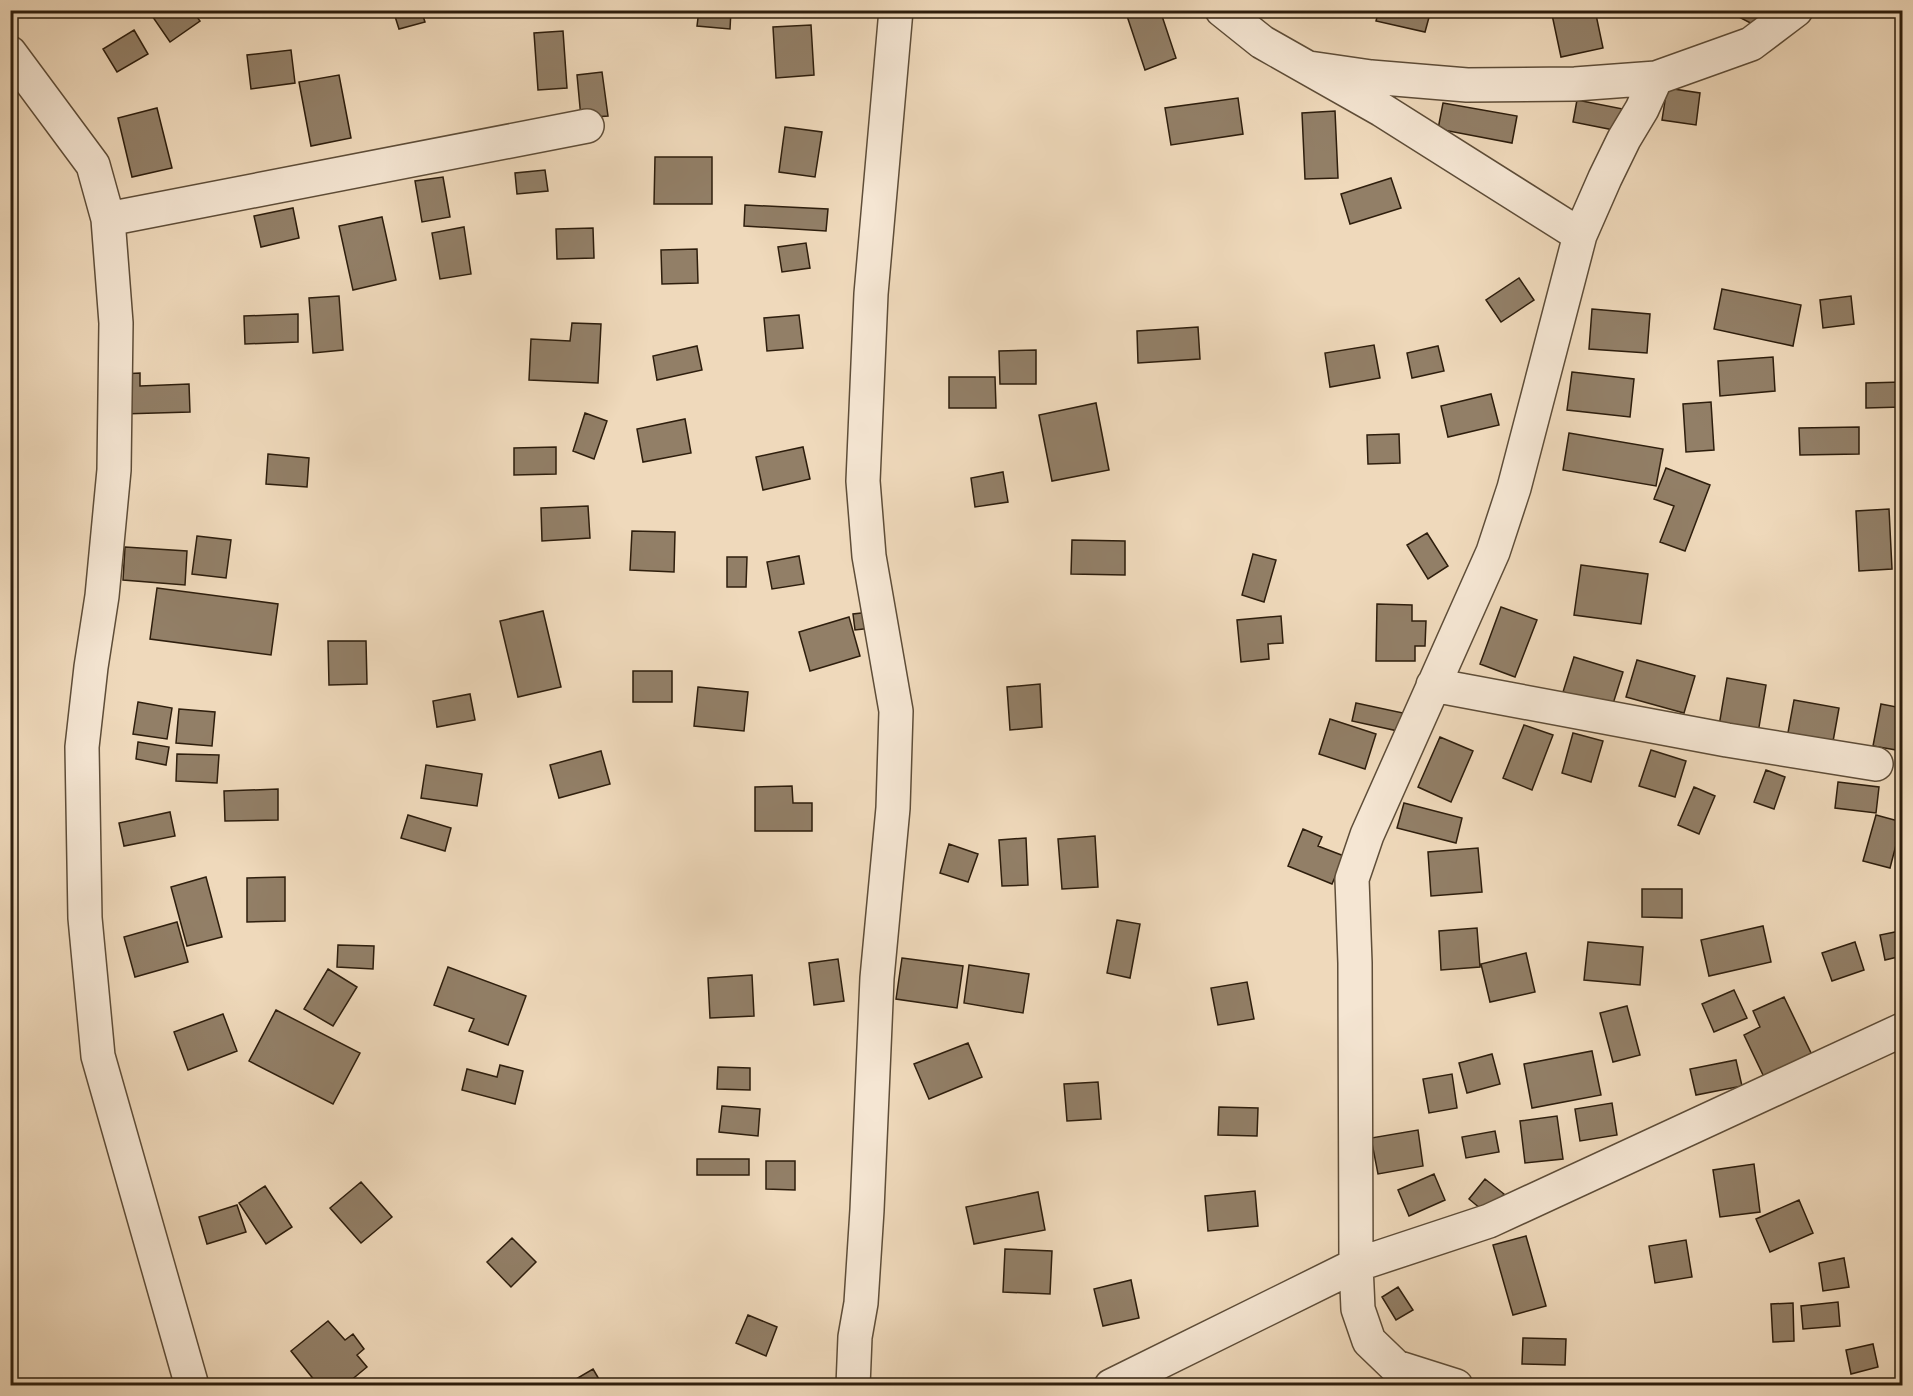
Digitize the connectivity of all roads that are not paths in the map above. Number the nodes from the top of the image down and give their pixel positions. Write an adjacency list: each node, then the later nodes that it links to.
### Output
1 (896, 10): 15 (street)
2 (1222, 10): 5 (street)
3 (1796, 10): 6 (street)
4 (10, 53): 8 (street)
5 (1309, 68): 6 (street); 9 (street)
6 (1656, 78): 9 (street)
7 (587, 126): 8 (street)
8 (108, 219): 14 (street)
9 (1580, 235): 10 (street)
10 (1433, 685): 11 (street); 13 (street)
11 (1875, 764)
12 (1902, 1030): 13 (street)
13 (1356, 1265): 16 (street); 17 (street)
14 (192, 1386)
15 (853, 1386)
16 (1111, 1386)
17 (1456, 1386)

